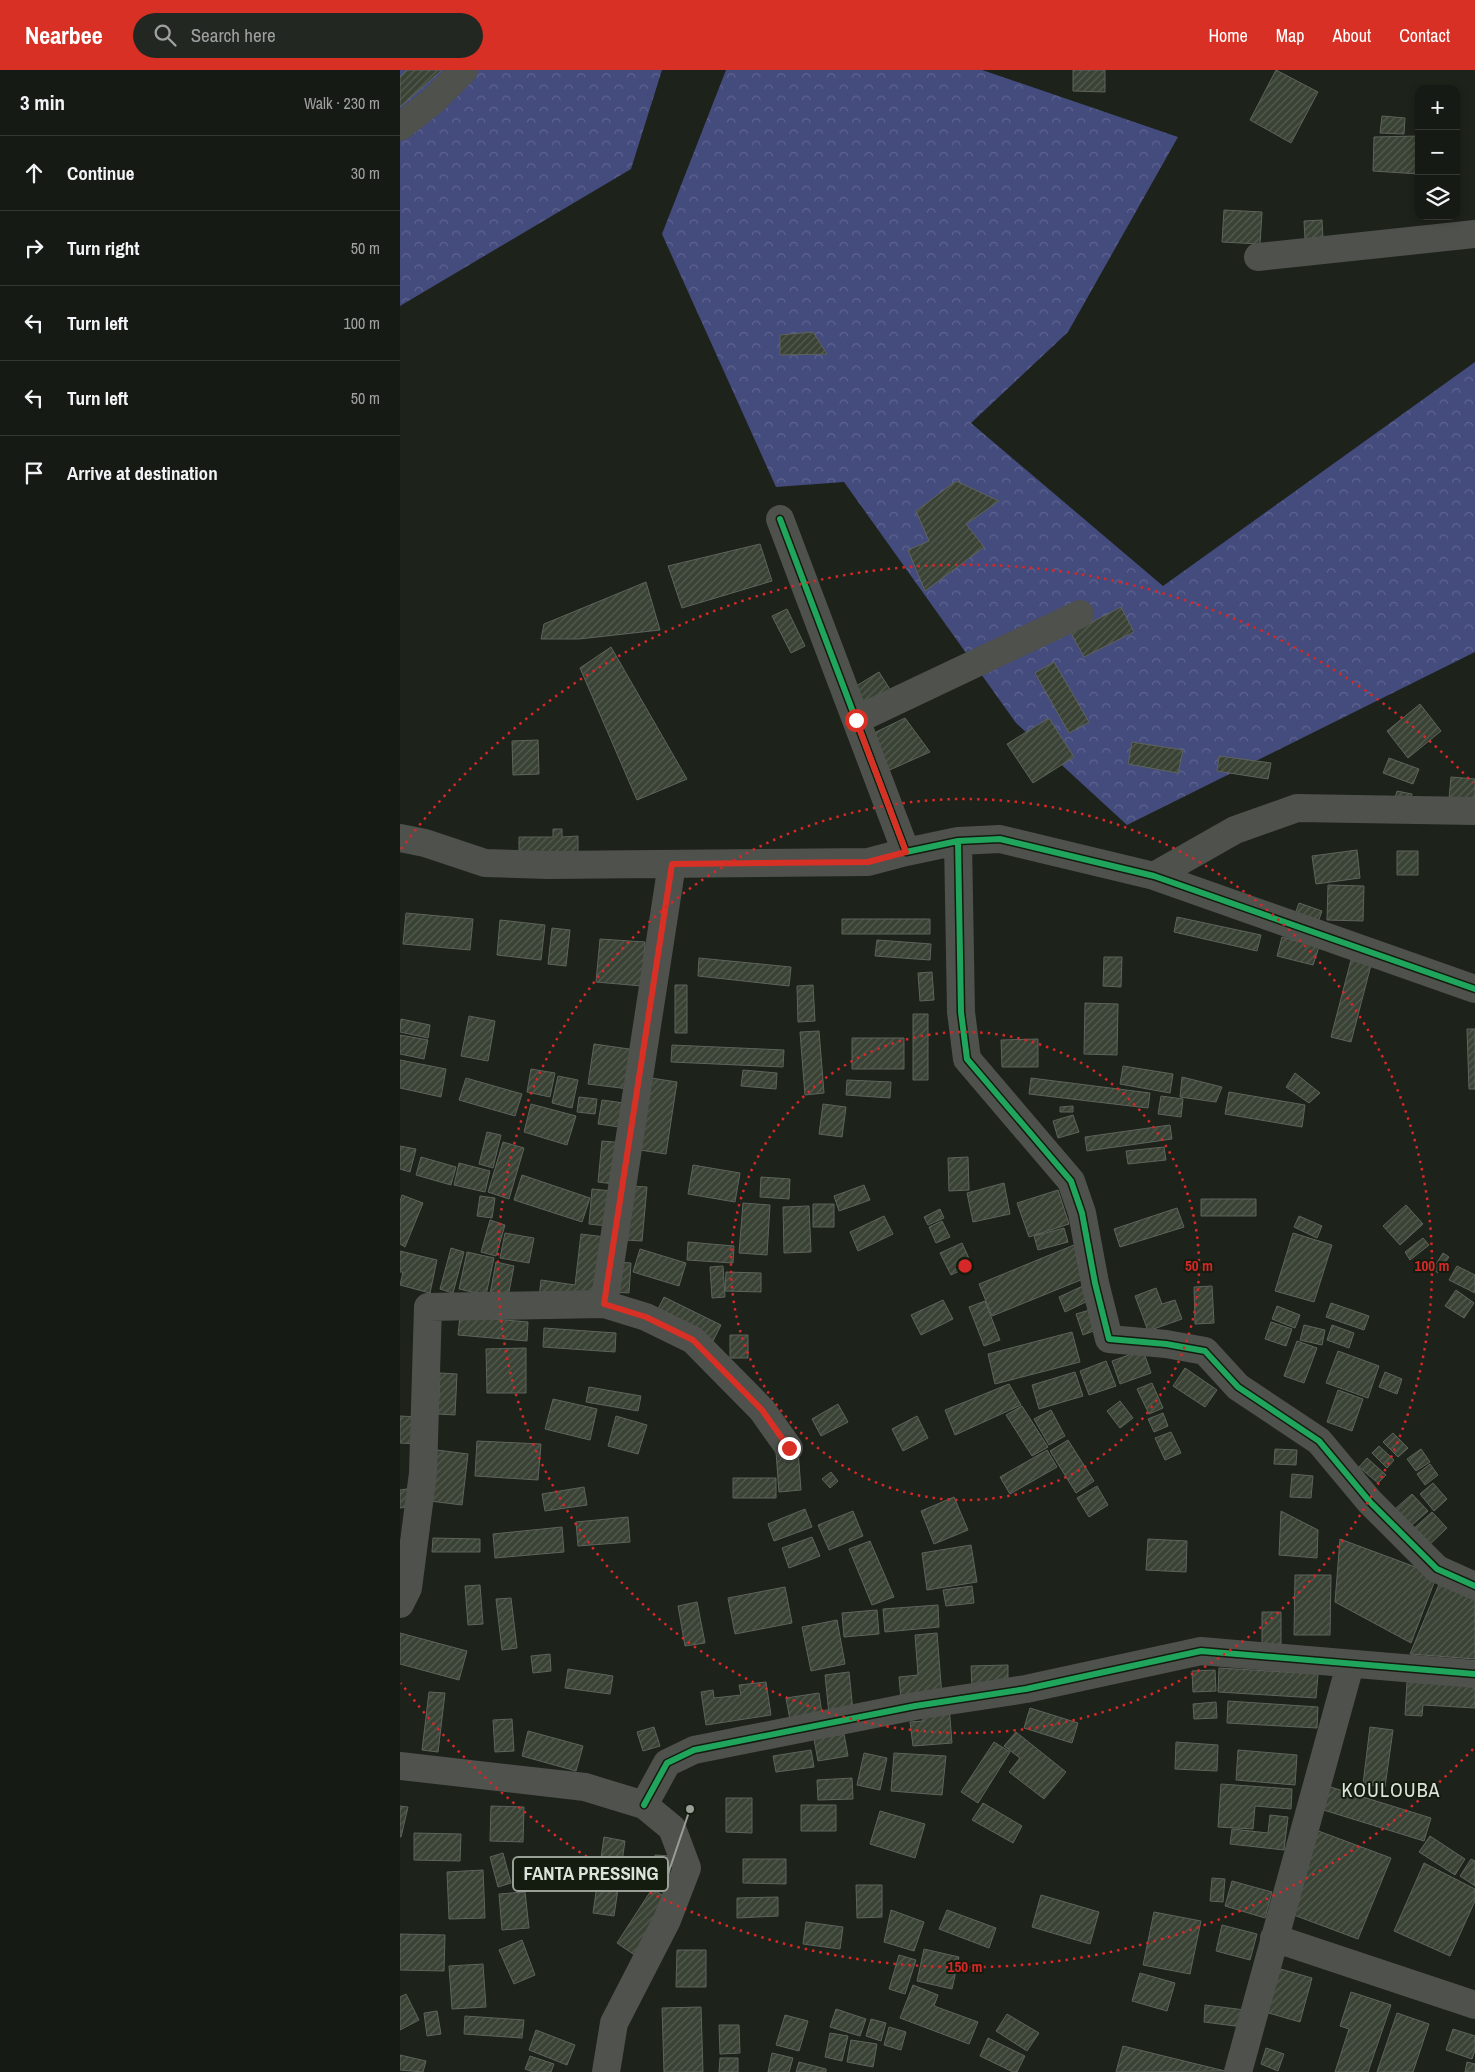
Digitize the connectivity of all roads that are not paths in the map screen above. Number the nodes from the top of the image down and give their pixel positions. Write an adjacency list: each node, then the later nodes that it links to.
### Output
1 (464, 70): 2 (street)
2 (400, 127)
3 (1475, 234): 4 (street)
4 (1258, 257)
5 (780, 519): 7 (street)
6 (1080, 614): 7 (street)
7 (856, 720): 11 (street)
8 (1475, 811): 13 (street)
9 (400, 838): 12 (street)
10 (958, 841): 11 (street); 13 (street); 17 (street)
11 (906, 852): 12 (street)
12 (672, 864): 15 (street)
13 (1154, 876): 14 (street)
14 (1475, 989)
15 (604, 1304): 16 (street); 18 (street)
16 (789, 1448)
17 (1475, 1586)
18 (400, 1604)
19 (1350, 1665): 20 (street); 22 (street); 23 (street)
20 (1475, 1674)
21 (400, 1766): 22 (street)
22 (644, 1805): 25 (street)
23 (1274, 1938): 24 (street); 26 (street)
24 (1475, 2005)
25 (606, 2072)
26 (1238, 2072)

